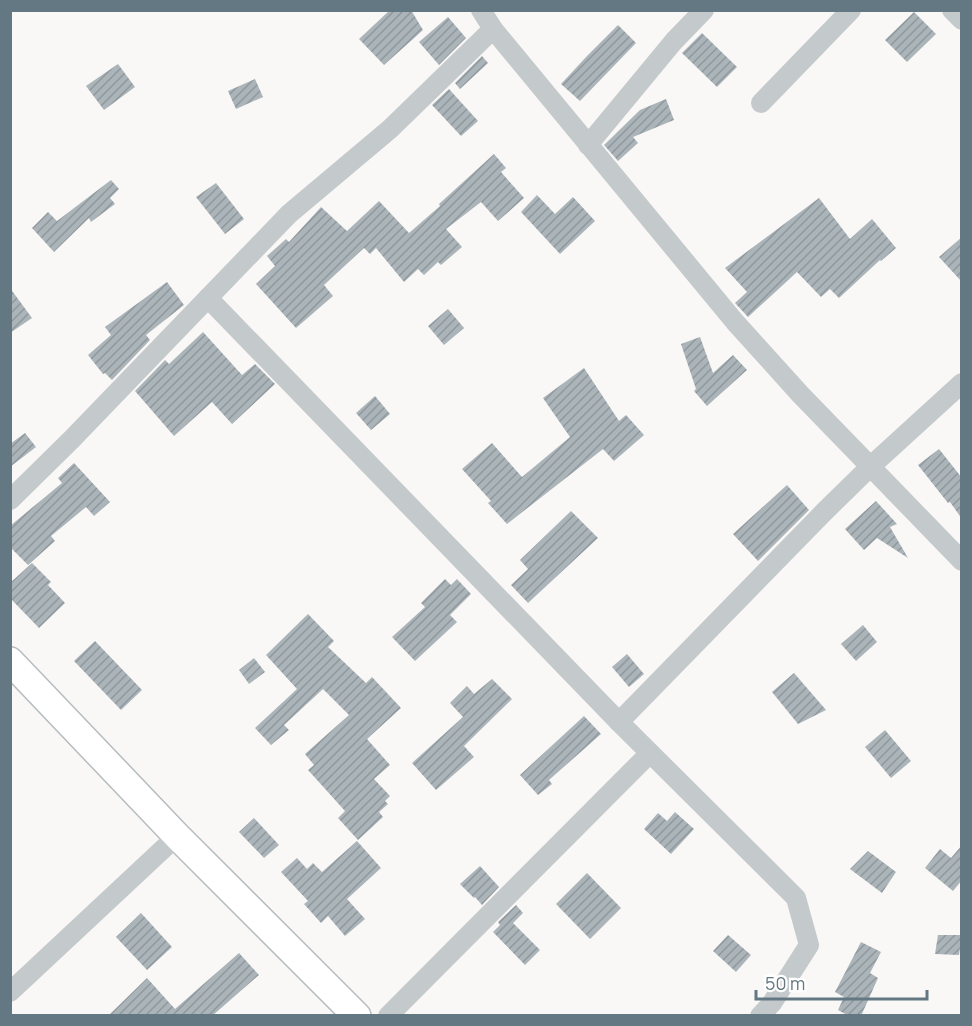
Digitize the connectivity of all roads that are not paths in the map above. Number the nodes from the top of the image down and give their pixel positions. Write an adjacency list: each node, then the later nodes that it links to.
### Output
1 (481, 10): 6 (street)
2 (704, 10): 8 (street)
3 (852, 10): 7 (street)
4 (952, 10): 5 (street)
5 (962, 20)
6 (493, 29): 8 (street); 9 (street)
7 (761, 103)
8 (588, 146): 11 (street)
9 (208, 298): 12 (street); 15 (street)
10 (962, 383): 11 (street)
11 (871, 466): 13 (street); 15 (street)
12 (10, 500)
13 (962, 561)
14 (10, 661): 17 (street)
15 (618, 722): 16 (street)
16 (650, 753): 20 (street); 21 (street)
17 (177, 836): 18 (street); 19 (street)
18 (10, 992)
19 (357, 1016)
20 (388, 1016)
21 (760, 1016)

